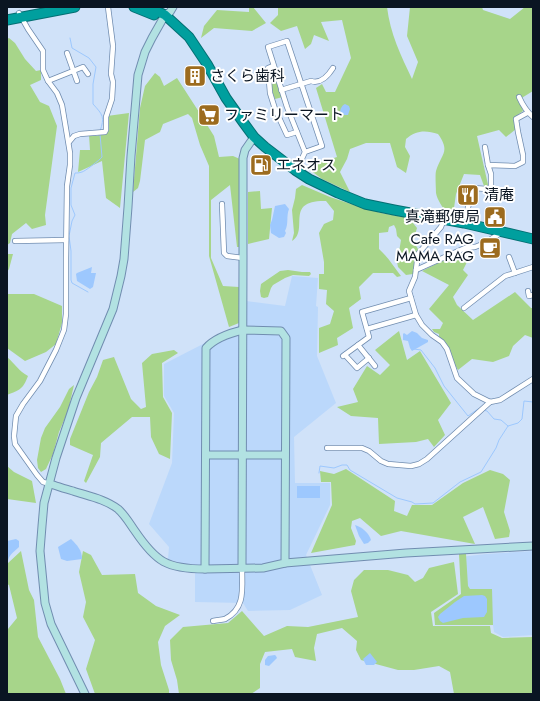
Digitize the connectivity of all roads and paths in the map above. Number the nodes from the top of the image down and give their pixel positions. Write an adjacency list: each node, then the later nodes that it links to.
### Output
1 (49, 7): 8 (highway)
2 (75, 7): 8 (highway)
3 (108, 7): 25 (street)
4 (134, 7): 7 (highway)
5 (148, 7): 7 (highway)
6 (173, 7): 7 (street)
7 (165, 14): 24 (highway); 59 (street)
8 (20, 15): 9 (highway); 10 (highway); 16 (street)
9 (7, 16)
10 (7, 20)
11 (67, 53): 14 (street)
12 (274, 66): 18 (street); 19 (street); 23 (street)
13 (333, 68): 18 (street)
14 (73, 71): 15 (street); 16 (street); 17 (street)
15 (88, 74)
16 (48, 81): 25 (street)
17 (77, 82)
18 (301, 84): 19 (street); 27 (street)
19 (282, 90): 23 (street)
20 (519, 97): 21 (street)
21 (527, 113): 22 (street); 28 (street)
22 (533, 117)
23 (297, 132): 27 (street)
24 (253, 138): 29 (highway); 30 (highway); 39 (street)
25 (69, 142): 36 (street)
26 (484, 147): 28 (street)
27 (305, 152): 29 (street)
28 (488, 164): 33 (street)
29 (295, 170): 30 (highway)
30 (338, 194): 32 (highway)
31 (222, 204): 39 (street)
32 (444, 219): 33 (highway); 41 (street)
33 (464, 223): 34 (highway)
34 (502, 232): 35 (highway); 41 (street)
35 (533, 239)
36 (66, 240): 37 (street); 59 (street)
37 (15, 241)
38 (509, 257): 42 (street)
39 (244, 258): 49 (street)
40 (533, 267): 42 (street)
41 (416, 270): 45 (street)
42 (514, 273): 46 (street)
43 (528, 291): 44 (street)
44 (533, 295)
45 (411, 298): 47 (street); 48 (street)
46 (464, 308)
47 (416, 315): 48 (street); 54 (street)
48 (367, 329): 50 (street)
49 (243, 330): 56 (street); 57 (street); 58 (street)
50 (358, 345): 51 (street); 51 (street)
51 (369, 358): 52 (street)
52 (374, 366)
53 (533, 379): 54 (street)
54 (490, 402): 55 (street)
55 (327, 448)
56 (206, 455): 57 (street); 63 (street)
57 (242, 455): 58 (street); 62 (street)
58 (285, 455): 61 (street)
59 (50, 484): 63 (street); 65 (street)
60 (533, 546): 61 (street)
61 (285, 563): 62 (street)
62 (242, 568): 63 (street); 64 (street)
63 (205, 569)
64 (213, 621)
65 (85, 694)

